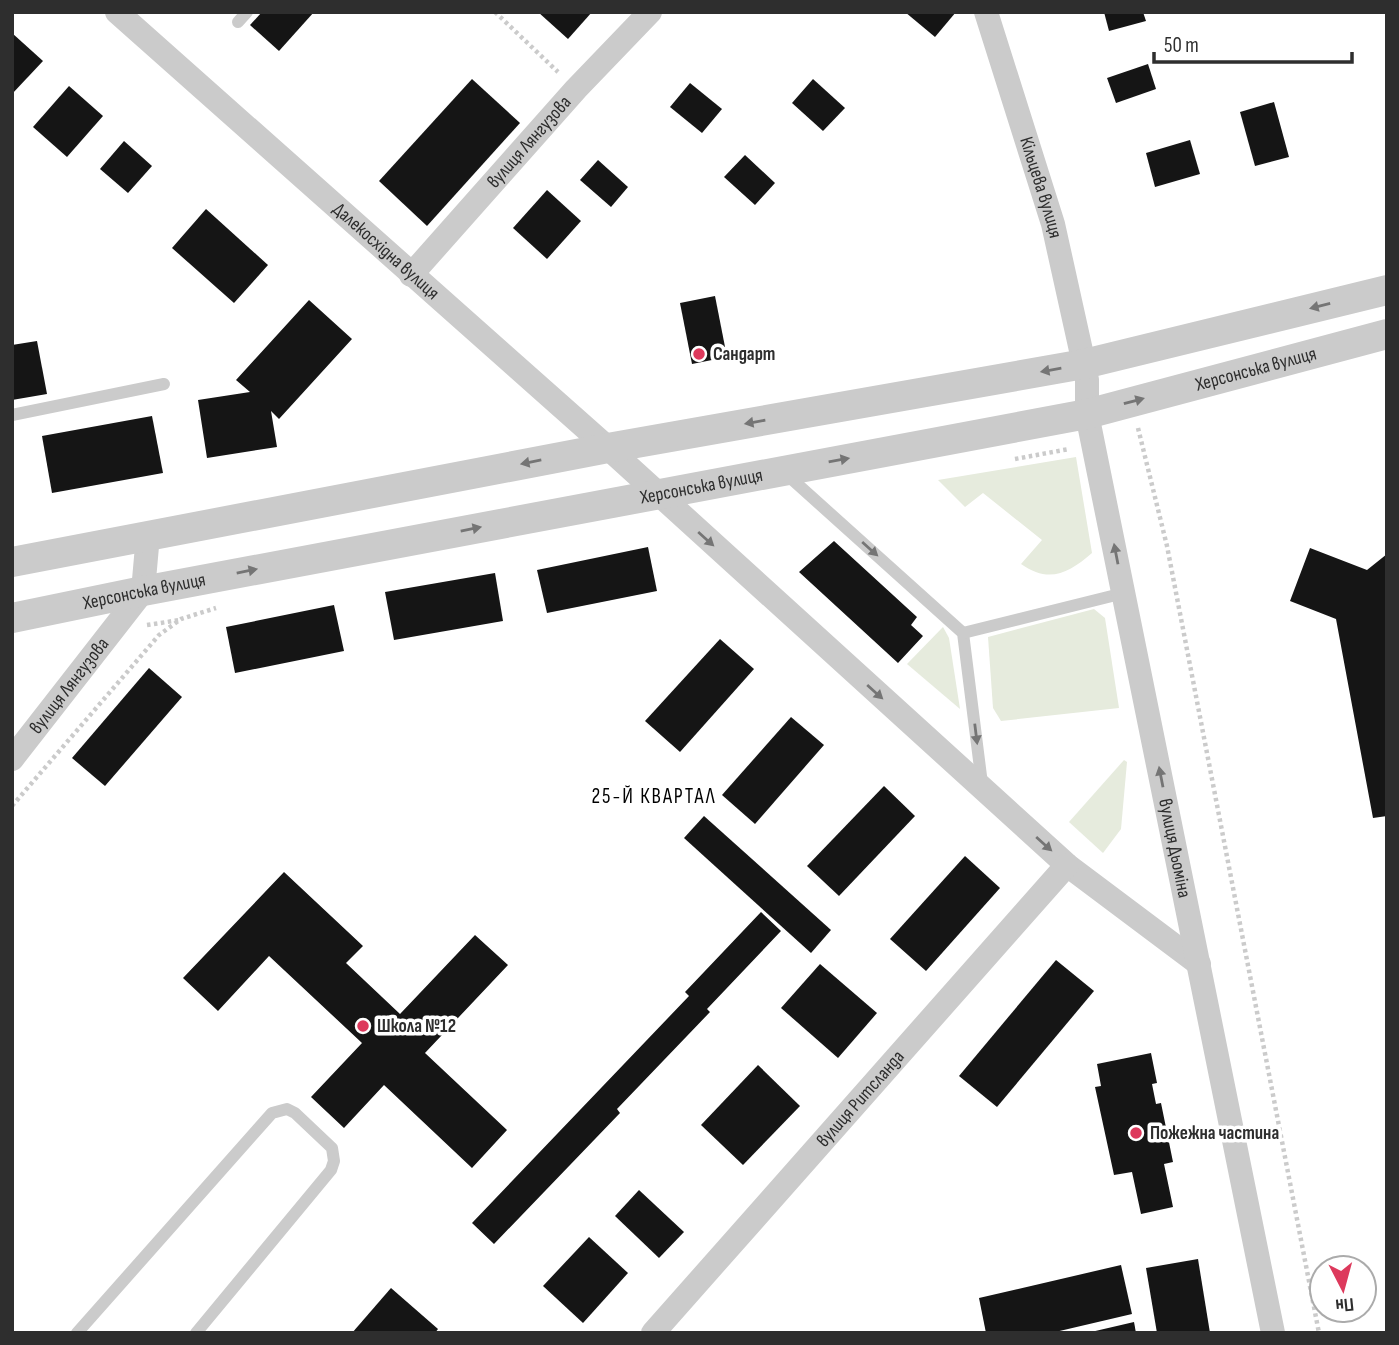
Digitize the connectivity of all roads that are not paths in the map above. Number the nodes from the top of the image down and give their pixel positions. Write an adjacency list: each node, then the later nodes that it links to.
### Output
1 (117, 12): 4 (street, Далекосхідна вулиця)
2 (650, 12): 4 (street, вулиця Лянгузова)
3 (986, 12): 7 (street, Кільцева вулиця)
4 (411, 275): 11 (street, Далекосхідна вулиця)
5 (1387, 290): 7 (street, one-way to 7)
6 (1387, 334): 9 (street, Херсонська вулиця, one-way to 6)
7 (1084, 364): 9 (street, вулиця Дьоміна); 11 (street, one-way to 11)
8 (164, 384): 10 (lane)
9 (1087, 414): 12 (street, Херсонська вулиця, one-way to 9); 17 (street, вулиця Дьоміна, one-way to 9)
10 (12, 415)
11 (608, 448): 13 (street, Далекосхідна вулиця); 14 (street, one-way to 14)
12 (783, 470): 13 (street, Херсонська вулиця); 19 (lane, one-way to 19)
13 (656, 494): 16 (street, Херсонська вулиця, one-way to 13); 21 (street, Далекосхідна вулиця, one-way to 21)
14 (148, 535): 15 (street); 16 (street)
15 (12, 562)
16 (143, 591): 18 (street, Херсонська вулиця); 20 (street, вулиця Лянгузова)
17 (1124, 593): 19 (lane); 23 (street, вулиця Дьоміна, one-way to 17)
18 (12, 618)
19 (963, 633): 21 (lane, one-way to 21)
20 (12, 759)
21 (983, 789): 22 (street, Далекосхідна вулиця, one-way to 22)
22 (1067, 865): 23 (street, Далекосхідна вулиця); 26 (street, вулиця Ритсланда)
23 (1199, 964): 27 (street, вулиця Дьоміна)
24 (77, 1333): 25 (lane)
25 (196, 1333)
26 (653, 1333)
27 (1273, 1333)

